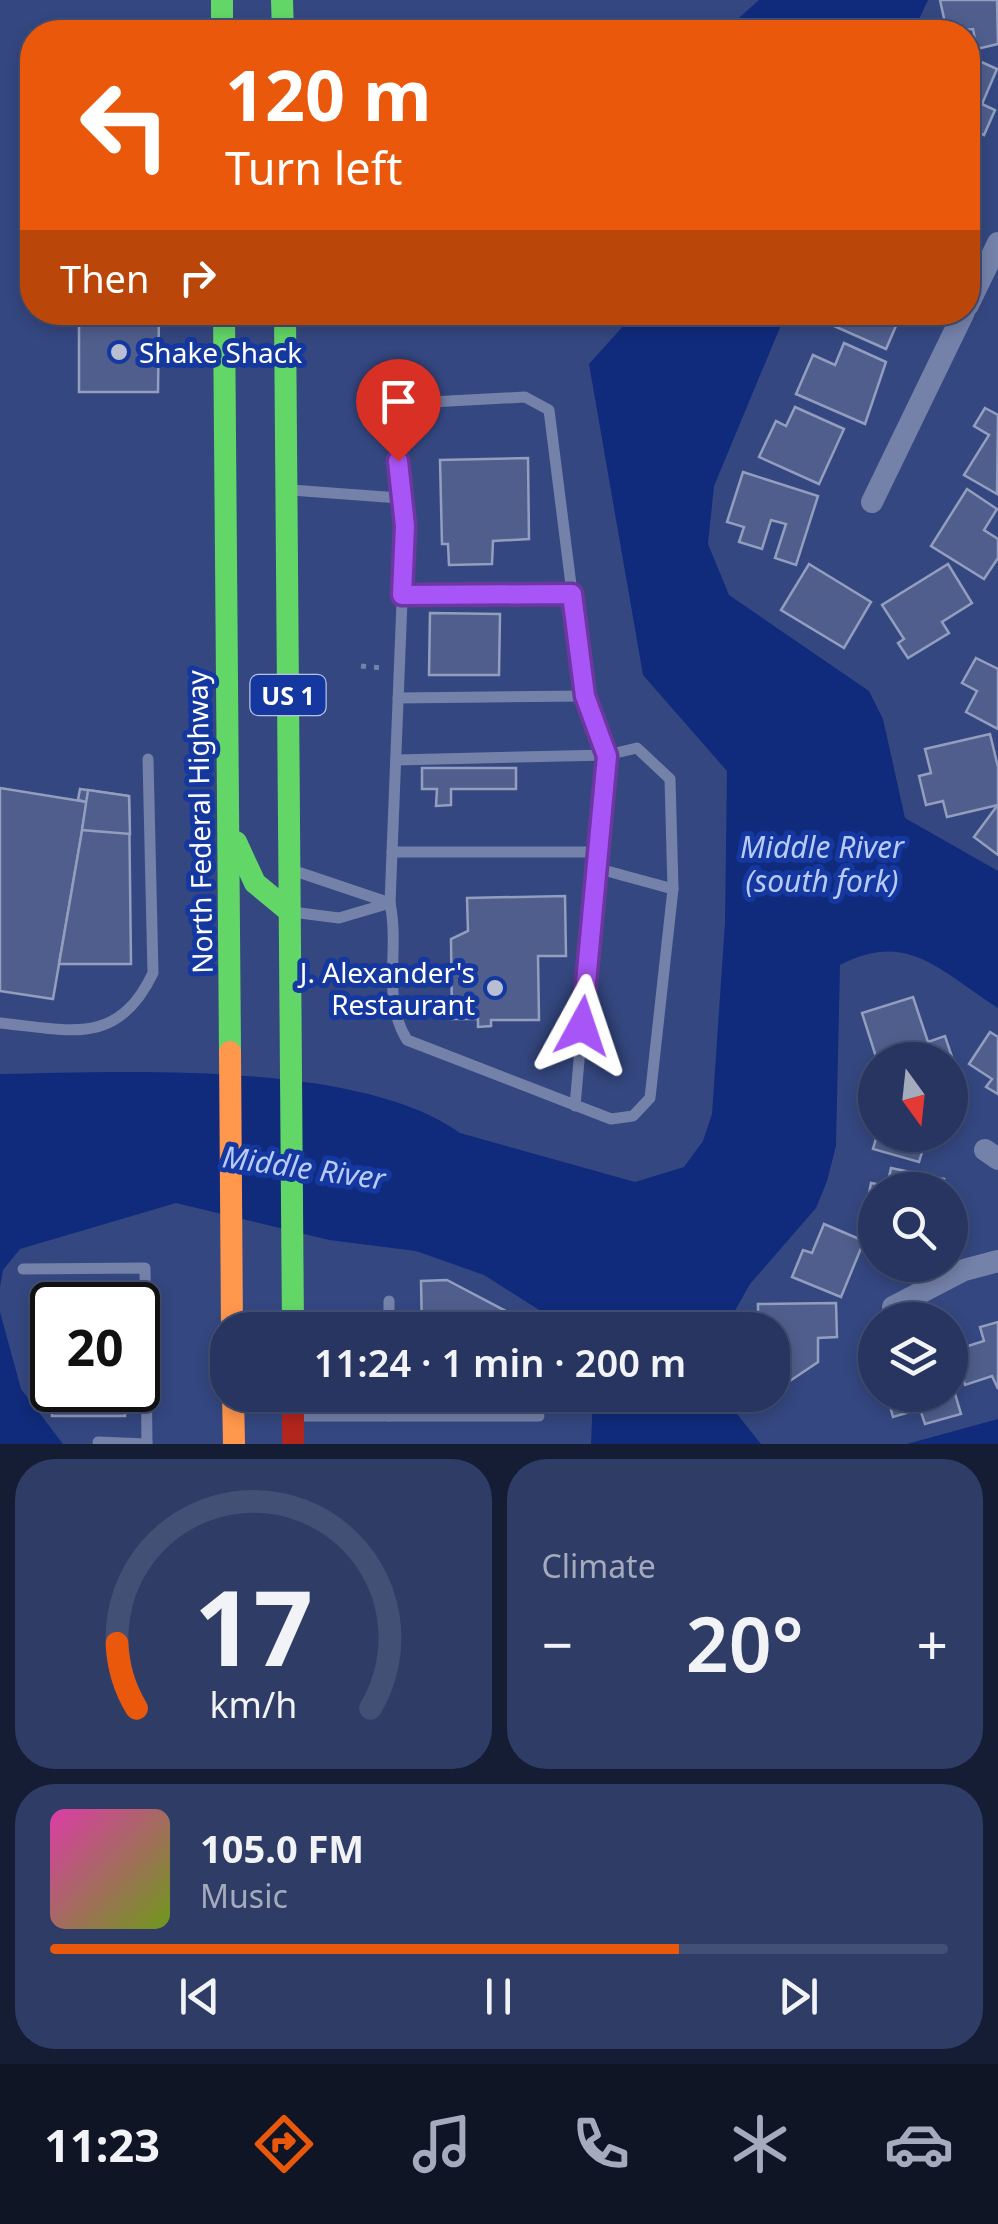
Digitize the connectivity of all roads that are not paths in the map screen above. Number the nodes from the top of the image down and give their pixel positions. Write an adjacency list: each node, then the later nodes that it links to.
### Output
1 (998, 243): 2 (street)
2 (980, 280)
3 (224, 325): 16 (main road, North Federal Highway / US 1)
4 (285, 325): 6 (main road, US 1)
5 (958, 325): 8 (street)
6 (286, 490): 7 (lane); 20 (main road, US 1)
7 (400, 498): 9 (lane); 10 (lane)
8 (872, 502)
9 (572, 594): 10 (lane); 11 (lane)
10 (402, 595): 12 (lane)
11 (585, 696): 12 (lane); 13 (lane)
12 (398, 698): 15 (lane)
13 (607, 756): 15 (lane); 18 (lane); 21 (lane)
14 (148, 759): 24 (lane)
15 (396, 760): 17 (lane)
16 (229, 822): 23 (main road); 30 (main road, North Federal Highway / US 1)
17 (392, 852): 18 (lane); 22 (lane)
18 (598, 852): 19 (lane)
19 (596, 868): 21 (lane); 25 (lane)
20 (289, 870): 22 (lane); 23 (main road, US 1)
21 (672, 889): 25 (lane)
22 (390, 904): 23 (lane); 25 (lane)
23 (290, 911): 31 (main road, US 1)
24 (0, 1023)
25 (575, 1106)
26 (998, 1261): 29 (street)
27 (23, 1269): 41 (lane)
28 (389, 1301): 32 (lane)
29 (903, 1302)
30 (232, 1312)
31 (293, 1312)
32 (389, 1312)
33 (233, 1412): 42 (main road)
34 (238, 1412): 43 (main road)
35 (293, 1412): 44 (main road)
36 (351, 1412): 38 (lane)
37 (389, 1412): 38 (lane)
38 (389, 1416): 39 (lane)
39 (539, 1416)
40 (98, 1442): 41 (lane)
41 (147, 1444)
42 (234, 1444)
43 (254, 1444)
44 (293, 1444)

